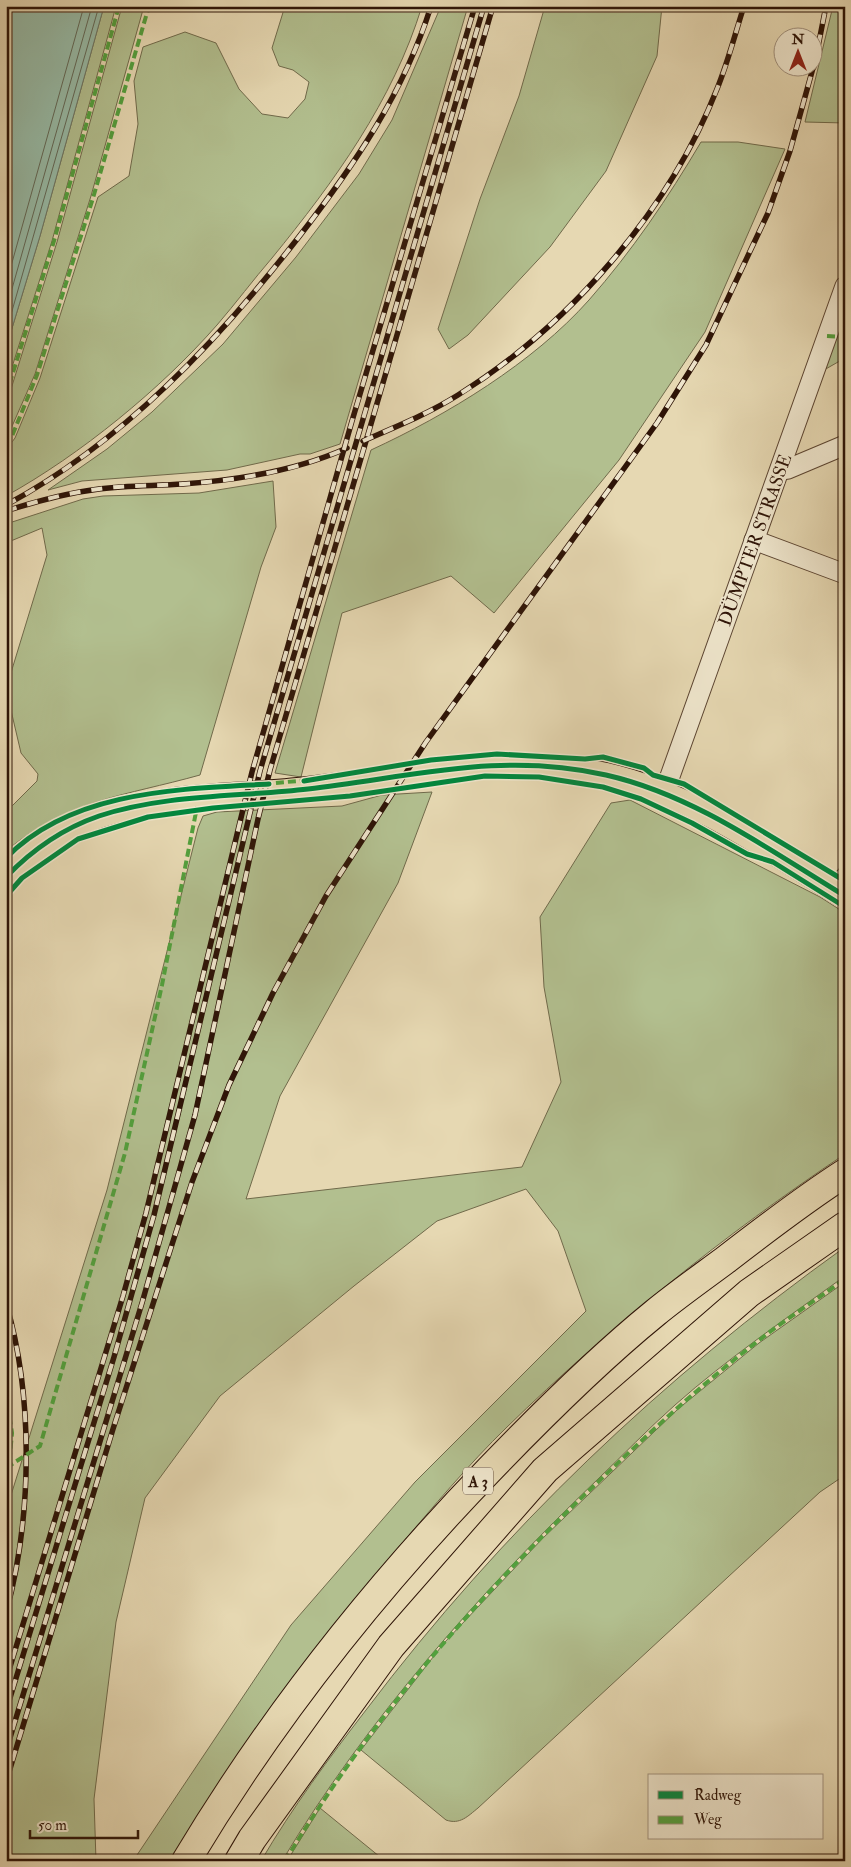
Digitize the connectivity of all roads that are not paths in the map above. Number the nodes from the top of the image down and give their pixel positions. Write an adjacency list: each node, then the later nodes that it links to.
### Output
1 (845, 286): 3 (street, DÜMPTER STRASSE)
2 (845, 445): 3 (street)
3 (781, 470): 4 (street, DÜMPTER STRASSE)
4 (754, 540): 5 (street); 6 (street, DÜMPTER STRASSE)
5 (845, 574)
6 (664, 793): 7 (main road); 8 (main road)
7 (6, 877)
8 (842, 888)
9 (845, 1173): 12 (highway, A 3)
10 (845, 1192): 13 (highway, A 3)
11 (845, 1226): 14 (highway, A 3)
12 (186, 1861)
13 (205, 1861)
14 (239, 1861)

